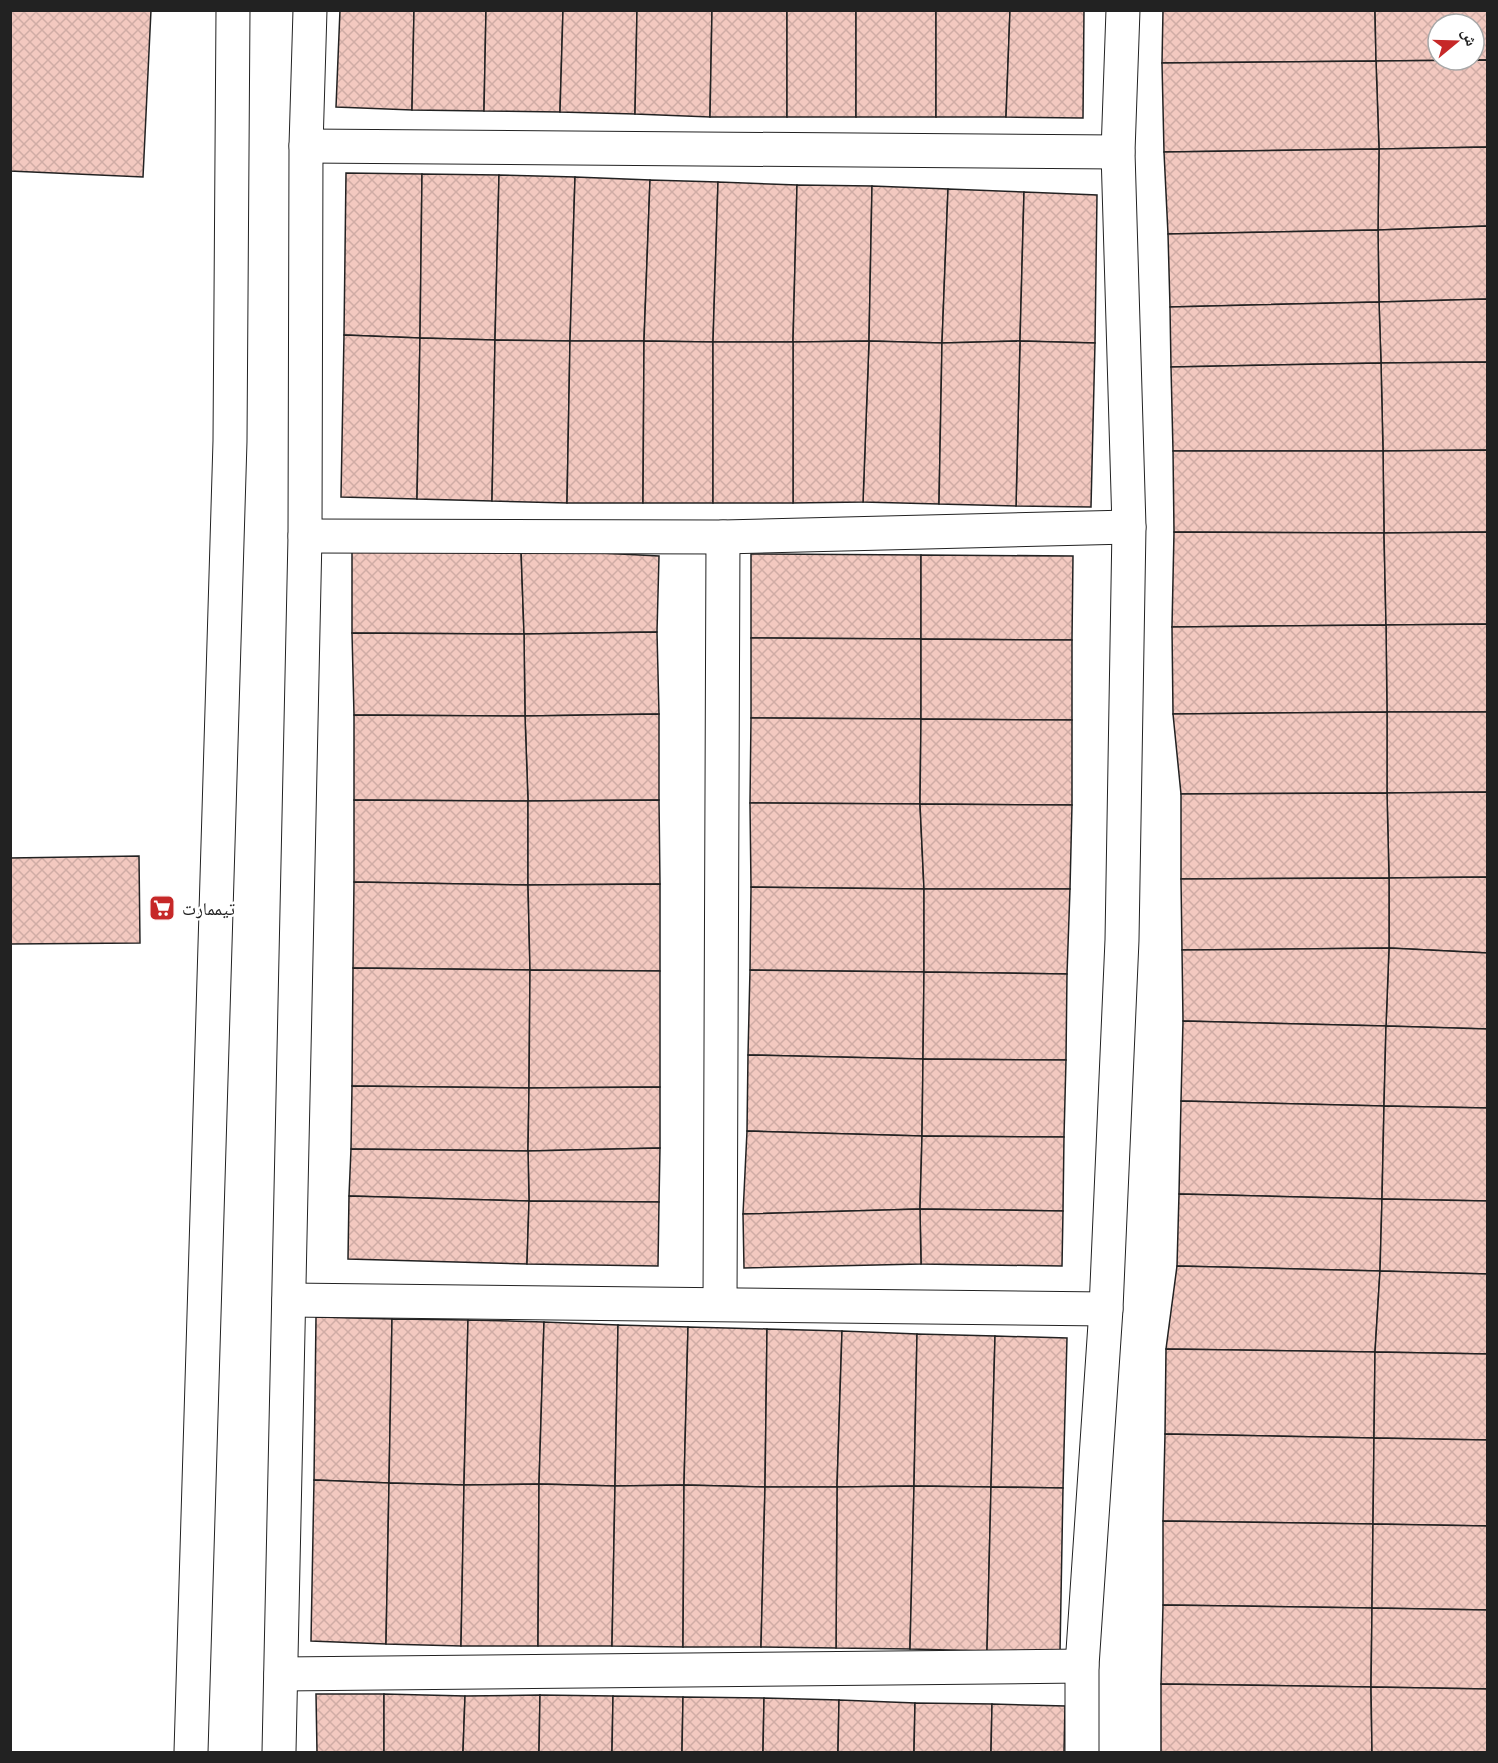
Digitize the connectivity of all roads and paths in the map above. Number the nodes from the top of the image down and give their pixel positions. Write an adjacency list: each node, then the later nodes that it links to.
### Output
1 (233, 10): 14 (street)
2 (310, 10): 4 (street)
3 (1123, 10): 5 (street)
4 (306, 147): 5 (street); 7 (street)
5 (1118, 152): 6 (street)
6 (1129, 527): 8 (street); 11 (street)
7 (305, 536): 8 (street); 9 (street)
8 (723, 537): 10 (street)
9 (290, 1300): 10 (street); 13 (street)
10 (720, 1303): 11 (street)
11 (1106, 1309): 12 (street)
12 (1082, 1666): 13 (street); 16 (street)
13 (281, 1674): 15 (street)
14 (191, 1752)
15 (279, 1752)
16 (1082, 1752)

